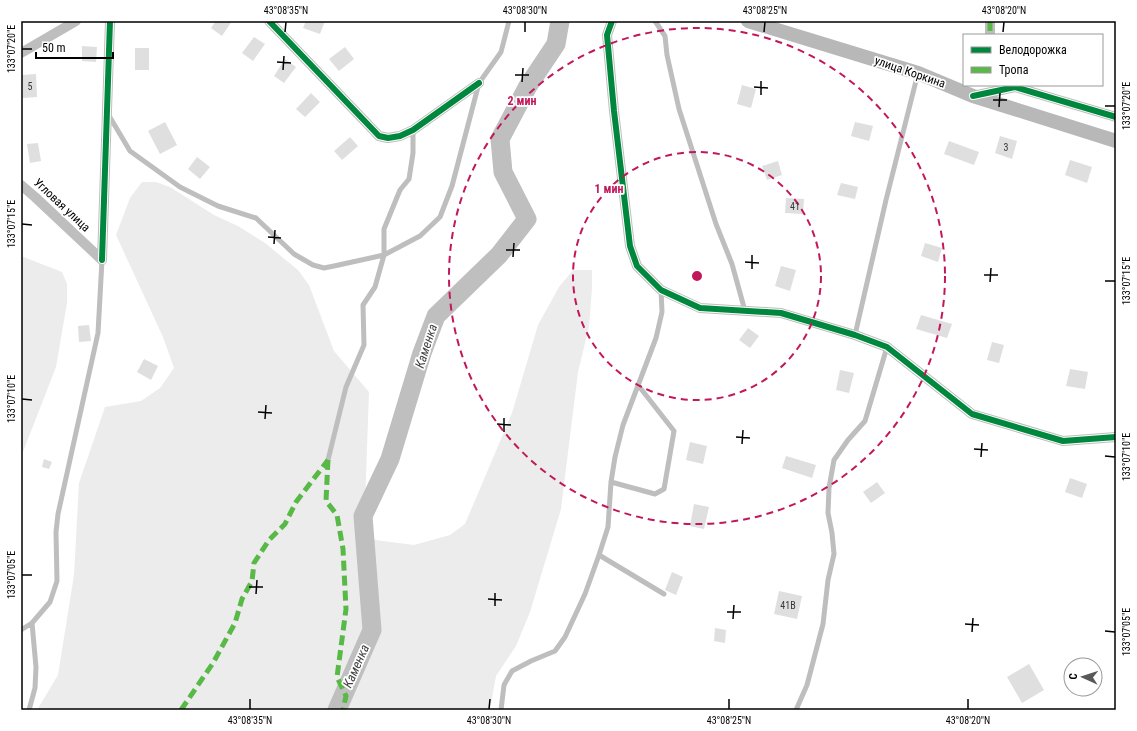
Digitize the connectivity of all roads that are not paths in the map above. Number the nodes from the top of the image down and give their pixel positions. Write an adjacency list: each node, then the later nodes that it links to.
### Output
1 (76, 21): 10 (street)
2 (110, 21): 15 (street)
3 (269, 21): 17 (street)
4 (509, 21): 12 (lane)
5 (612, 21): 22 (street)
6 (655, 21): 23 (lane)
7 (748, 21): 11 (main road, улица Коркина)
8 (990, 21): 9 (street)
9 (990, 34)
10 (21, 53)
11 (918, 73): 14 (main road, улица Коркина); 24 (lane)
12 (479, 83): 17 (street); 20 (lane)
13 (1013, 86): 14 (street); 16 (street)
14 (973, 96): 18 (main road, улица Коркина)
15 (107, 112): 20 (lane); 21 (street)
16 (1116, 117)
17 (413, 130): 20 (lane)
18 (1116, 141)
19 (21, 185): 21 (street, Угловая улица)
20 (384, 255): 28 (lane)
21 (102, 260): 32 (lane)
22 (661, 290): 23 (street); 26 (lane)
23 (745, 311): 24 (street)
24 (855, 335): 25 (street)
25 (887, 347): 27 (street); 36 (lane)
26 (638, 385): 29 (lane); 29 (lane)
27 (1116, 437)
28 (328, 460)
29 (611, 482): 30 (lane)
30 (599, 555): 31 (lane); 35 (lane)
31 (664, 594)
32 (32, 623): 33 (lane); 34 (lane)
33 (21, 630)
34 (29, 710)
35 (501, 710)
36 (796, 710)

